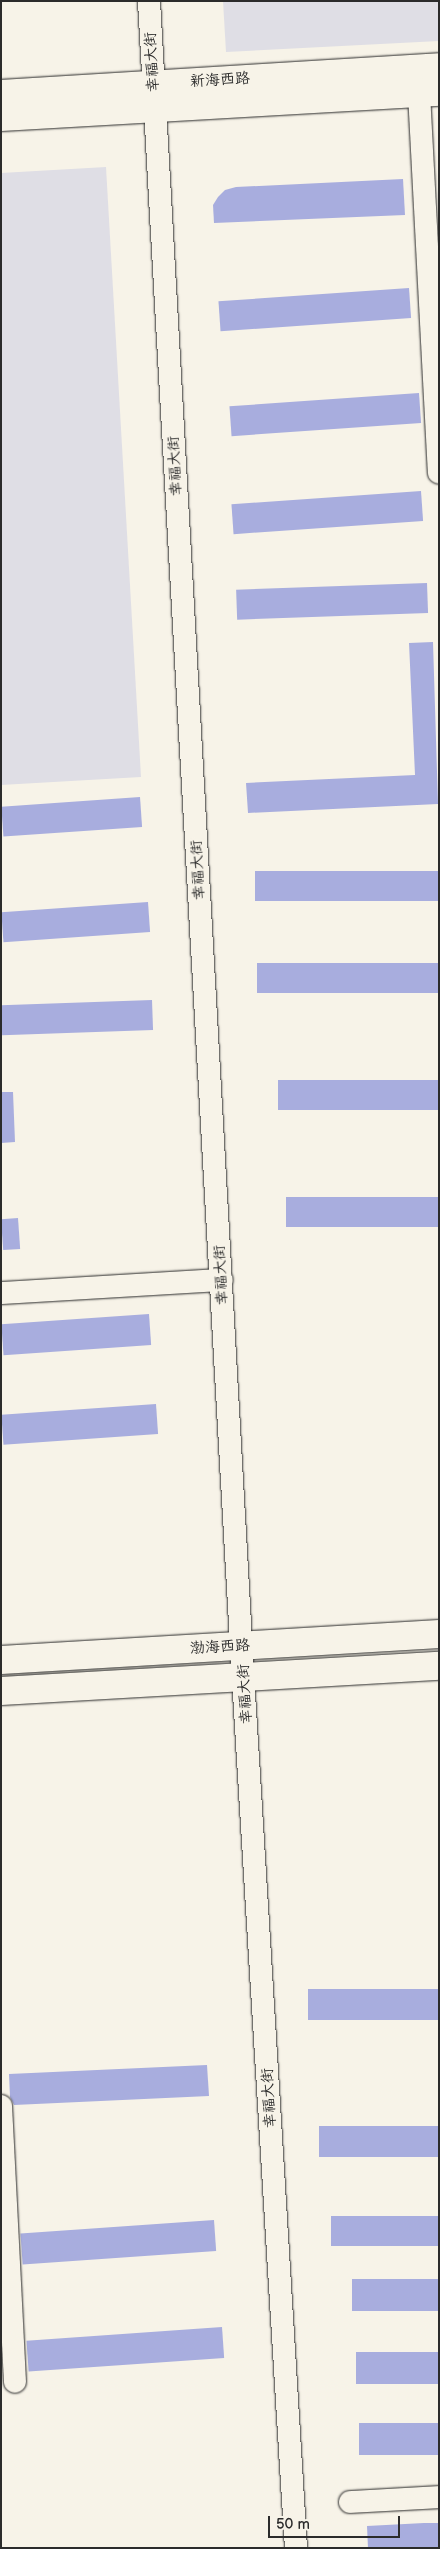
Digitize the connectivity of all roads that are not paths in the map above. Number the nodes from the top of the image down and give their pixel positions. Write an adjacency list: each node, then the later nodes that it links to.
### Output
1 (149, 1): 5 (street, 幸福大街)
2 (439, 67): 5 (main road, 新海西路)
3 (429, 92): 5 (main road, 新海西路); 7 (street)
4 (1, 94): 5 (main road, 新海西路)
5 (154, 96): 6 (main road, 新海西路); 8 (street, 幸福大街)
6 (1, 117)
7 (439, 472)
8 (222, 1280): 9 (street); 11 (street, 幸福大街)
9 (1, 1293)
10 (439, 1634): 11 (main road, 渤海西路)
11 (242, 1646): 12 (main road, 渤海西路); 14 (street, 幸福大街)
12 (1, 1660)
13 (439, 1666): 14 (main road, 渤海西路)
14 (243, 1677): 15 (main road, 渤海西路); 20 (street, 幸福大街)
15 (1, 1691)
16 (1, 2106): 17 (street)
17 (15, 2382)
18 (439, 2497): 19 (street)
19 (350, 2502)
20 (296, 2548)

